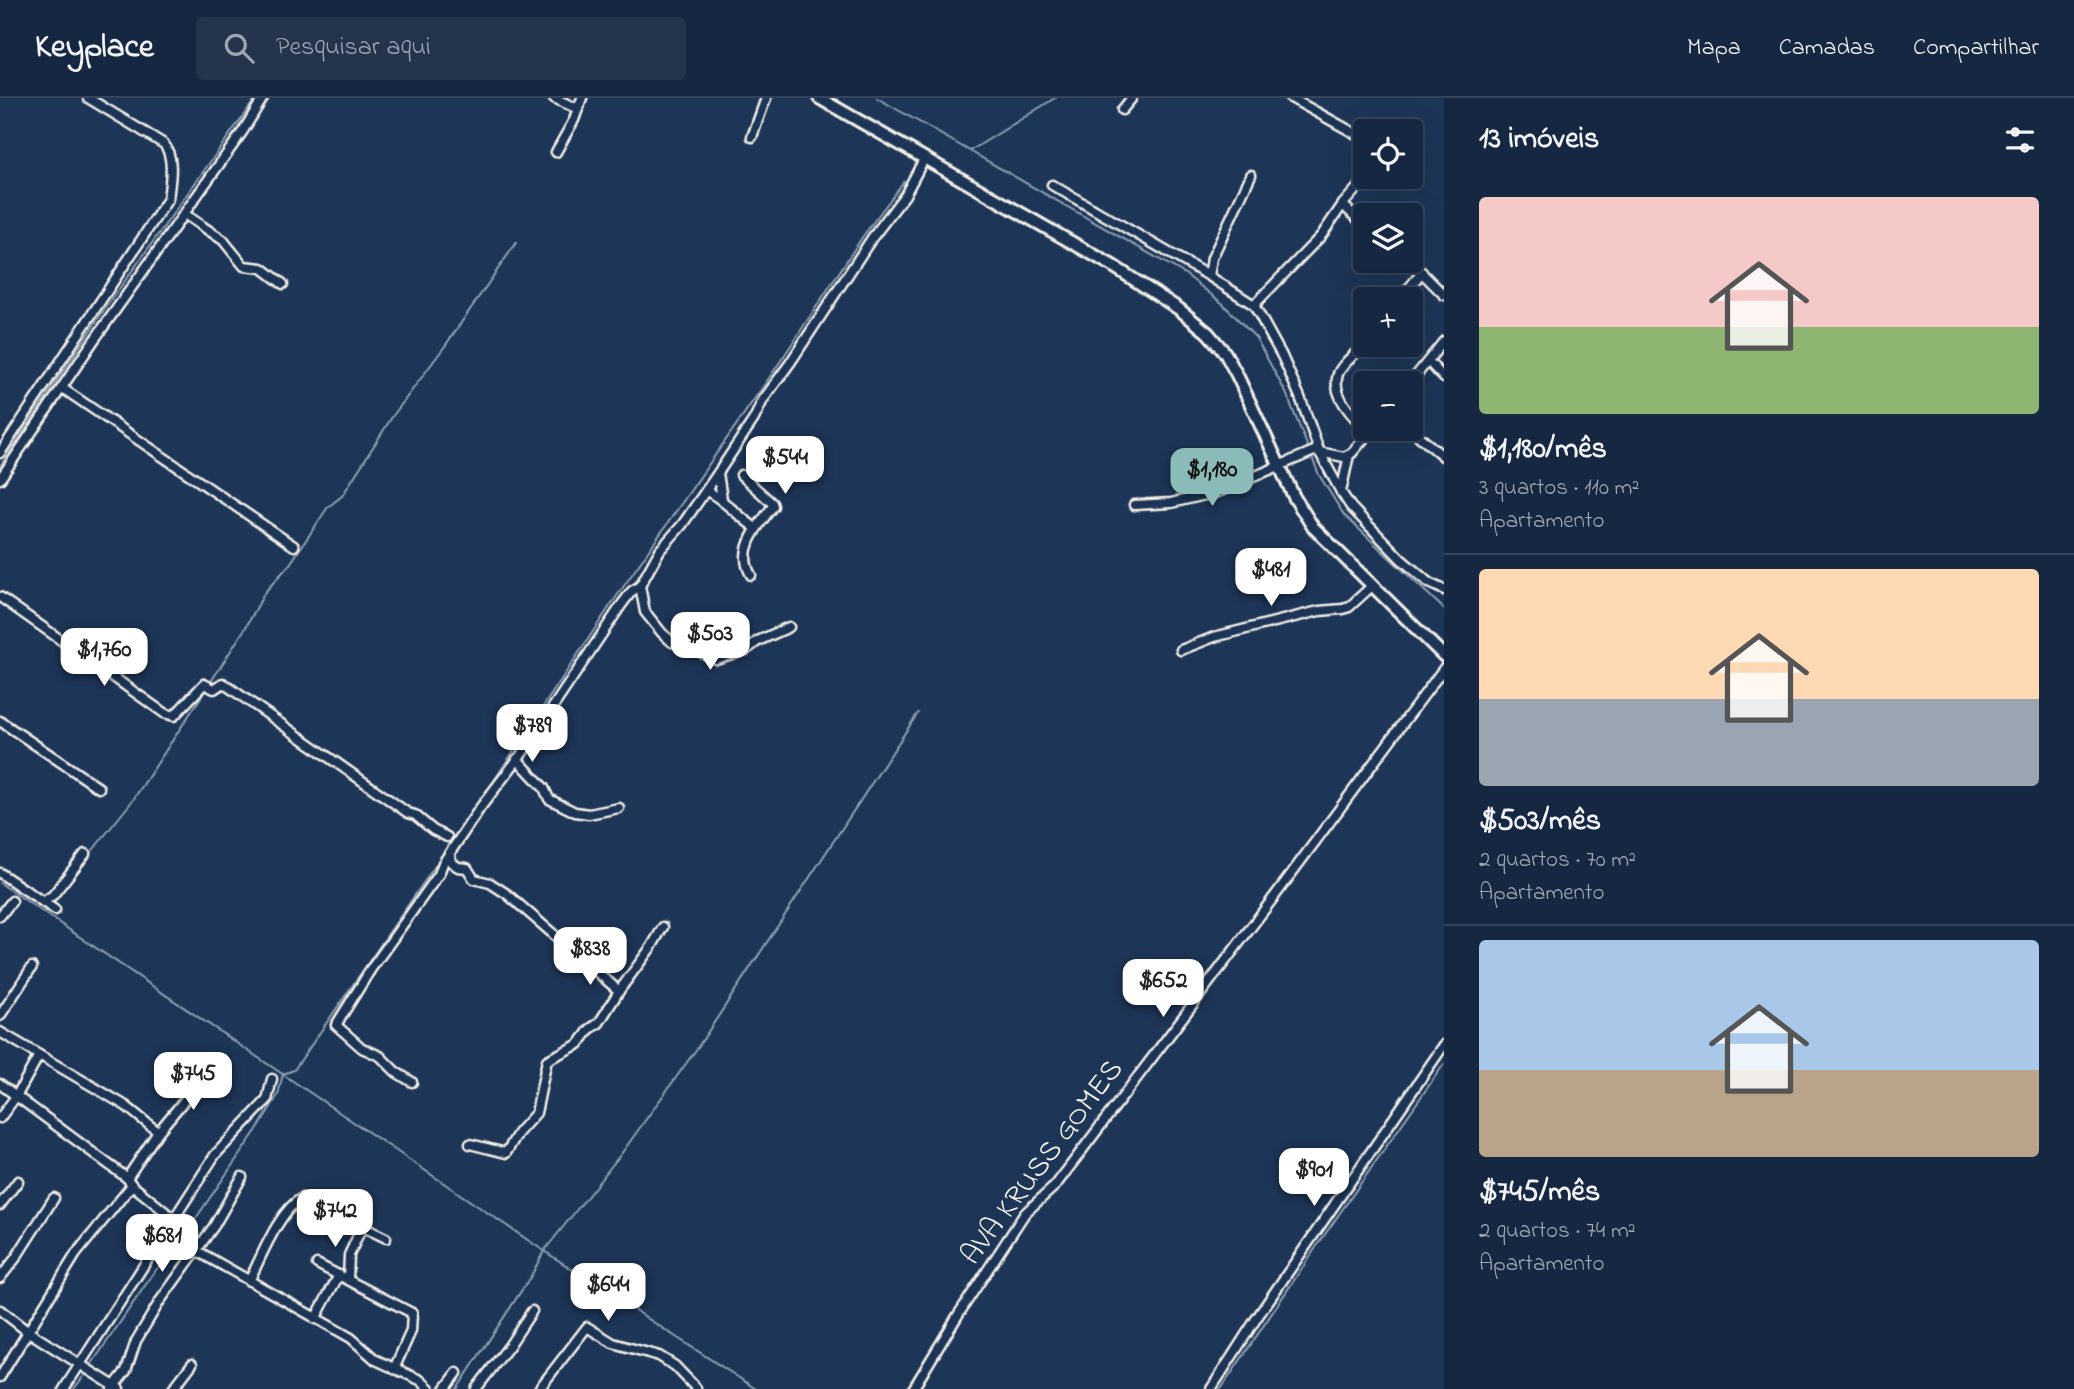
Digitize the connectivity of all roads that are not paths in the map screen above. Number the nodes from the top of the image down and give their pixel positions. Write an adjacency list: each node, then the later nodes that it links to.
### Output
1 (88, 98): 38 (street)
2 (263, 98): 19 (street)
3 (554, 98): 9 (street)
4 (582, 98): 9 (street)
5 (766, 98): 12 (street)
6 (819, 98): 14 (main road)
7 (1132, 98): 10 (street)
8 (1291, 98): 11 (street)
9 (578, 109): 13 (street)
10 (1122, 110)
11 (1353, 132)
12 (752, 137)
13 (556, 152)
14 (924, 159): 41 (main road); 42 (street)
15 (1251, 175): 23 (street)
16 (1052, 185): 23 (street)
17 (1357, 189): 18 (street)
18 (1343, 205): 20 (street); 27 (street)
19 (184, 214): 24 (street); 33 (street)
20 (1353, 215)
21 (1421, 273): 25 (street)
22 (1423, 273): 26 (street)
23 (1209, 276): 27 (street)
24 (283, 284)
25 (1410, 287)
26 (1444, 295)
27 (1254, 304): 37 (street)
28 (1444, 341): 30 (street)
29 (1353, 357): 34 (street)
30 (1428, 361): 31 (street); 32 (street)
31 (1420, 371)
32 (1444, 378)
33 (62, 388): 44 (street); 50 (street)
34 (1353, 413)
35 (1423, 440): 40 (street)
36 (1359, 441): 39 (street)
37 (1317, 452): 39 (street); 41 (street); 46 (street)
38 (0, 453)
39 (1349, 455): 46 (street)
40 (1444, 457)
41 (1280, 466): 48 (street); 53 (main road)
42 (718, 473): 45 (street); 47 (street)
43 (741, 475): 49 (street)
44 (0, 479)
45 (706, 491): 47 (street); 52 (street)
46 (1341, 492): 54 (street)
47 (723, 502): 49 (street)
48 (1134, 505)
49 (756, 528): 51 (street)
50 (293, 546)
51 (751, 575)
52 (640, 586): 56 (street); 61 (street)
53 (1372, 586): 57 (street); 58 (main road)
54 (1444, 590)
55 (0, 597): 64 (street)
56 (789, 627)
57 (1181, 650)
58 (1444, 656)
59 (1444, 668): 115 (street, AVA KRUSS GOMES)
60 (0, 721): 62 (street)
61 (517, 759): 63 (street); 65 (street)
62 (99, 788)
63 (619, 808)
64 (447, 837)
65 (450, 854): 72 (street); 79 (street)
66 (85, 855): 67 (street)
67 (0, 873)
68 (12, 901): 69 (street)
69 (0, 916)
70 (663, 927): 72 (street)
71 (32, 967): 73 (street)
72 (619, 991): 84 (street)
73 (0, 1016)
74 (0, 1031): 76 (street)
75 (1444, 1045): 116 (street)
76 (39, 1055): 81 (street); 83 (street)
77 (206, 1074): 83 (street)
78 (272, 1079): 90 (street)
79 (412, 1082)
80 (0, 1084): 81 (street)
81 (17, 1095): 82 (street); 87 (street)
82 (0, 1118)
83 (158, 1132): 87 (street)
84 (470, 1144)
85 (242, 1178): 93 (street)
86 (18, 1181): 89 (street)
87 (130, 1181): 90 (street); 101 (street)
88 (54, 1198): 96 (street)
89 (0, 1205)
90 (171, 1222): 93 (street); 103 (street)
91 (362, 1227): 92 (street); 95 (street); 97 (street)
92 (386, 1238)
93 (197, 1251): 97 (street); 107 (street)
94 (317, 1264): 95 (street)
95 (343, 1277): 100 (street); 104 (street)
96 (0, 1278)
97 (249, 1282): 100 (street)
98 (0, 1310): 101 (street)
99 (531, 1311): 112 (street)
100 (315, 1319): 104 (street)
101 (27, 1331): 103 (street); 106 (street)
102 (192, 1364): 109 (street)
103 (86, 1367): 107 (street); 108 (street)
104 (394, 1369): 110 (street)
105 (457, 1373): 111 (street)
106 (0, 1377)
107 (115, 1388)
108 (64, 1389)
109 (173, 1389)
110 (430, 1389)
111 (446, 1389)
112 (476, 1389)
113 (539, 1389): 114 (street)
114 (696, 1389)
115 (913, 1389)
116 (1210, 1389)

